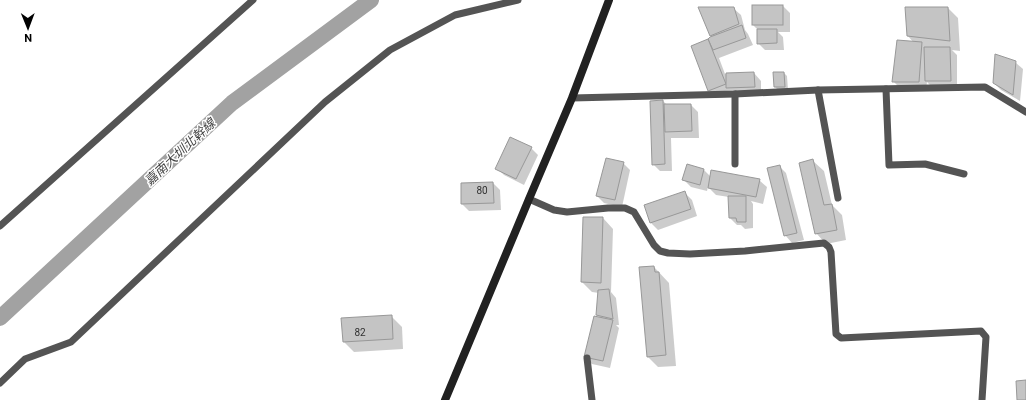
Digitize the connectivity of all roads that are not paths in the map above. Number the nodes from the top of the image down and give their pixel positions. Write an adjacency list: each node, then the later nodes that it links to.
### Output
1 (253, 0): 13 (lane)
2 (518, 0): 15 (lane)
3 (609, 0): 7 (main road)
4 (886, 89): 5 (lane); 8 (lane); 10 (lane)
5 (818, 90): 6 (lane); 11 (lane)
6 (734, 94): 7 (lane); 9 (lane)
7 (572, 98): 12 (main road)
8 (1026, 112)
9 (735, 164)
10 (964, 174)
11 (838, 198)
12 (529, 199): 16 (main road); 18 (lane)
13 (0, 226)
14 (586, 358): 17 (lane)
15 (0, 383)
16 (445, 400)
17 (592, 400)
18 (982, 400)

